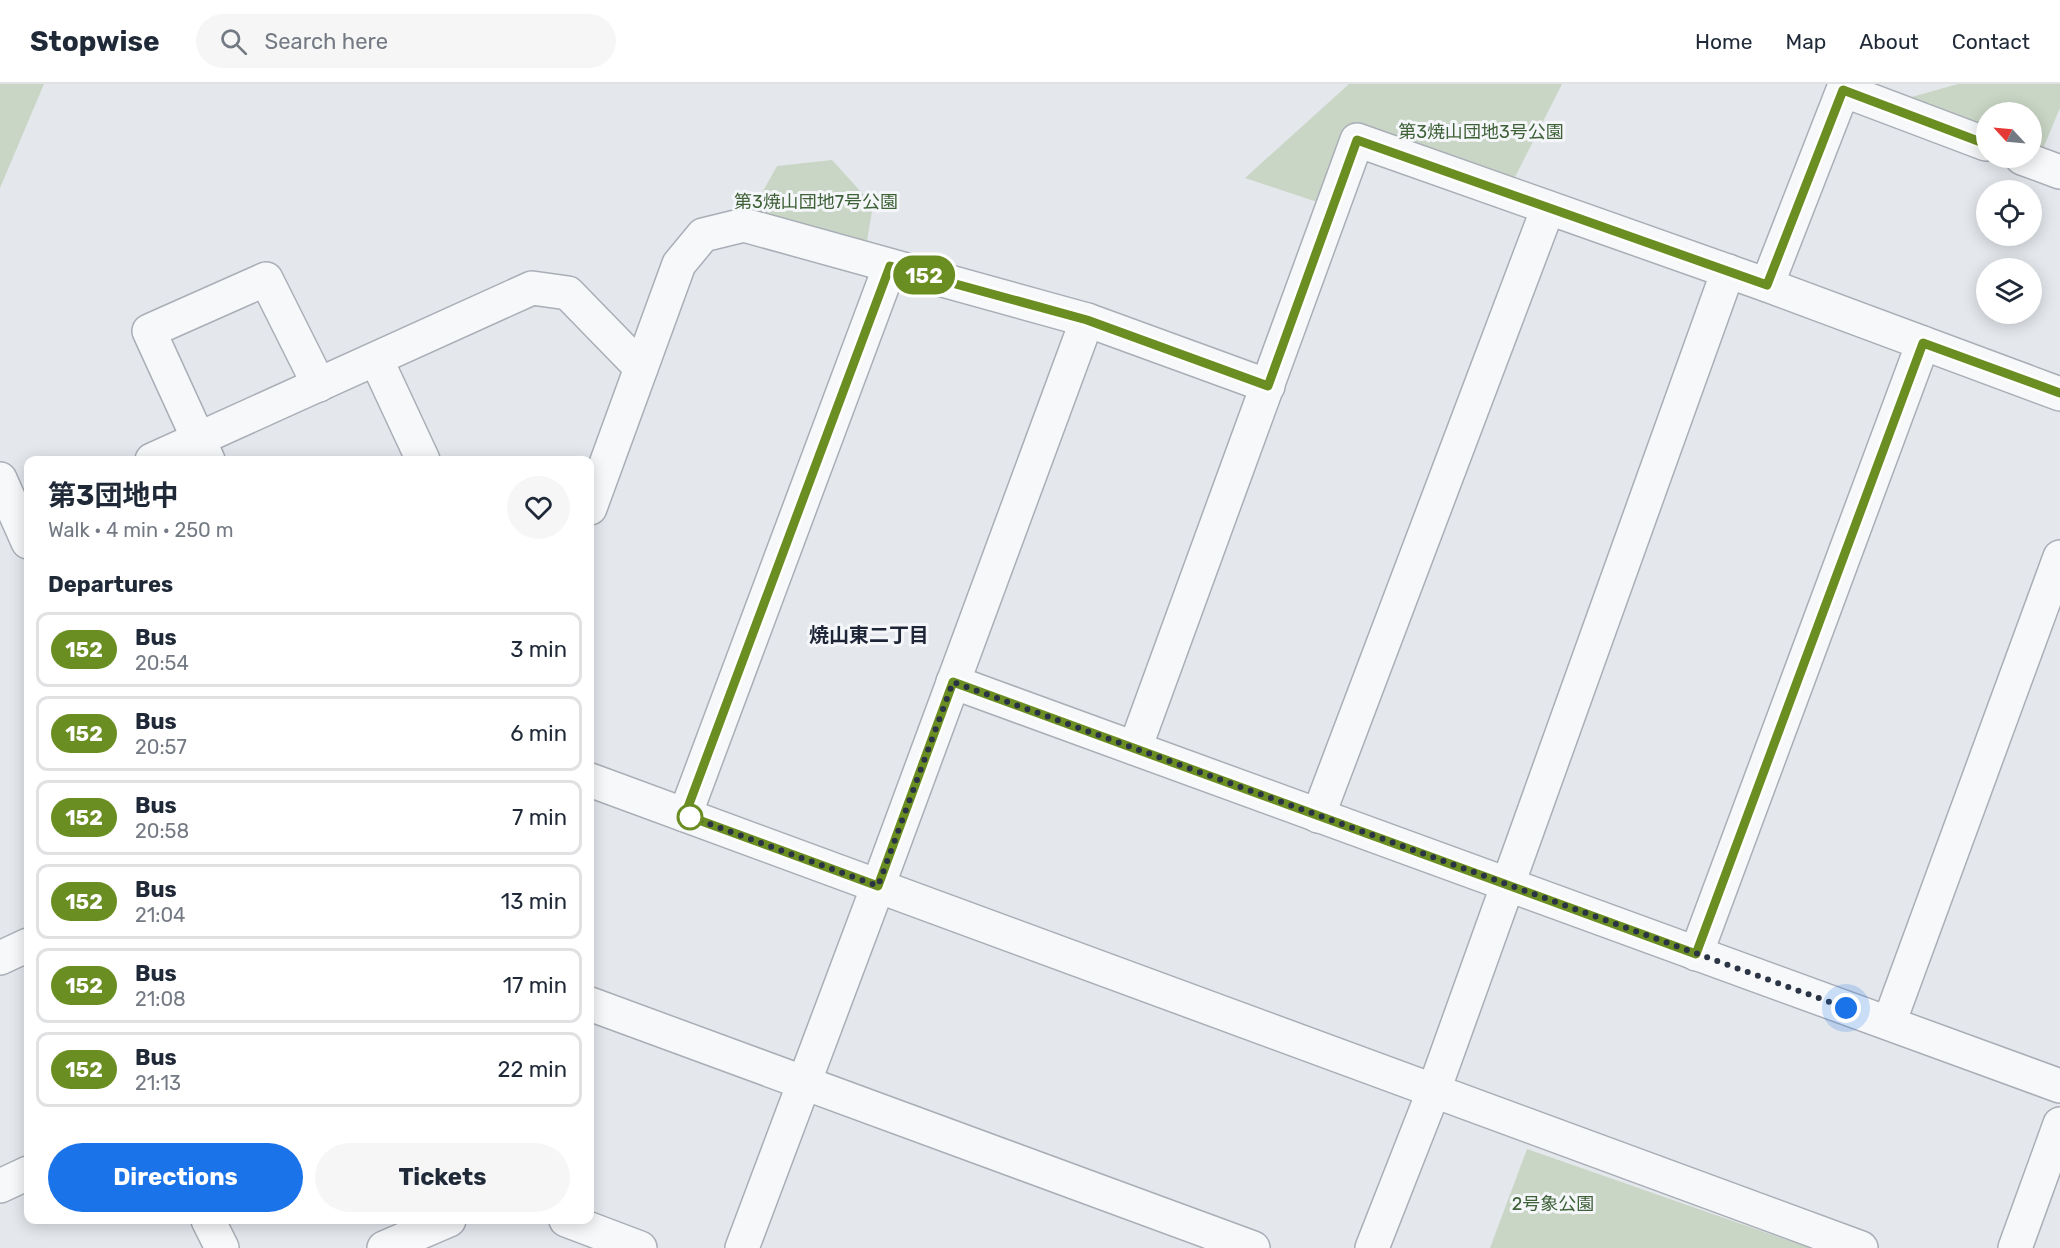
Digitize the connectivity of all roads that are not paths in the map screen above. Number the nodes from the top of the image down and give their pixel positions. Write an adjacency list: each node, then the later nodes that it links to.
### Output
1 (1976, 140): 7 (street)
2 (2042, 165): 3 (street)
3 (2060, 172)
4 (1548, 208): 6 (street); 13 (street); 26 (street)
5 (890, 266): 8 (street); 11 (street); 25 (street)
6 (1728, 271): 7 (street); 27 (street)
7 (1767, 285): 9 (street)
8 (1087, 320): 13 (street); 22 (street)
9 (1923, 343): 14 (street); 30 (street)
10 (376, 359): 11 (street); 12 (street); 17 (street)
11 (641, 368): 19 (street)
12 (319, 385): 15 (street); 15 (street)
13 (1268, 386): 23 (street)
14 (2060, 393)
15 (203, 450): 16 (street)
16 (172, 456)
17 (421, 456)
18 (0, 479): 20 (street)
19 (594, 497)
20 (24, 524)
21 (2060, 557): 33 (street)
22 (953, 682): 23 (street); 28 (street)
23 (1135, 748): 26 (street)
24 (594, 781): 25 (street)
25 (685, 815): 28 (street)
26 (1318, 816): 27 (street)
27 (1508, 885): 30 (street); 36 (street)
28 (878, 886): 34 (street); 36 (street)
29 (24, 947): 31 (street)
30 (1696, 954): 33 (street)
31 (0, 957)
32 (594, 1005): 34 (street)
33 (1889, 1023): 35 (street)
34 (804, 1083): 46 (street); 47 (street)
35 (2060, 1086)
36 (1434, 1090): 48 (street); 49 (street)
37 (2060, 1124): 50 (street)
38 (24, 1175): 39 (street)
39 (0, 1185)
40 (210, 1224): 43 (street)
41 (439, 1224): 44 (street)
42 (577, 1224): 45 (street)
43 (222, 1248)
44 (384, 1248)
45 (640, 1248)
46 (742, 1248)
47 (1253, 1248)
48 (1372, 1248)
49 (1861, 1248)
50 (2014, 1248)

